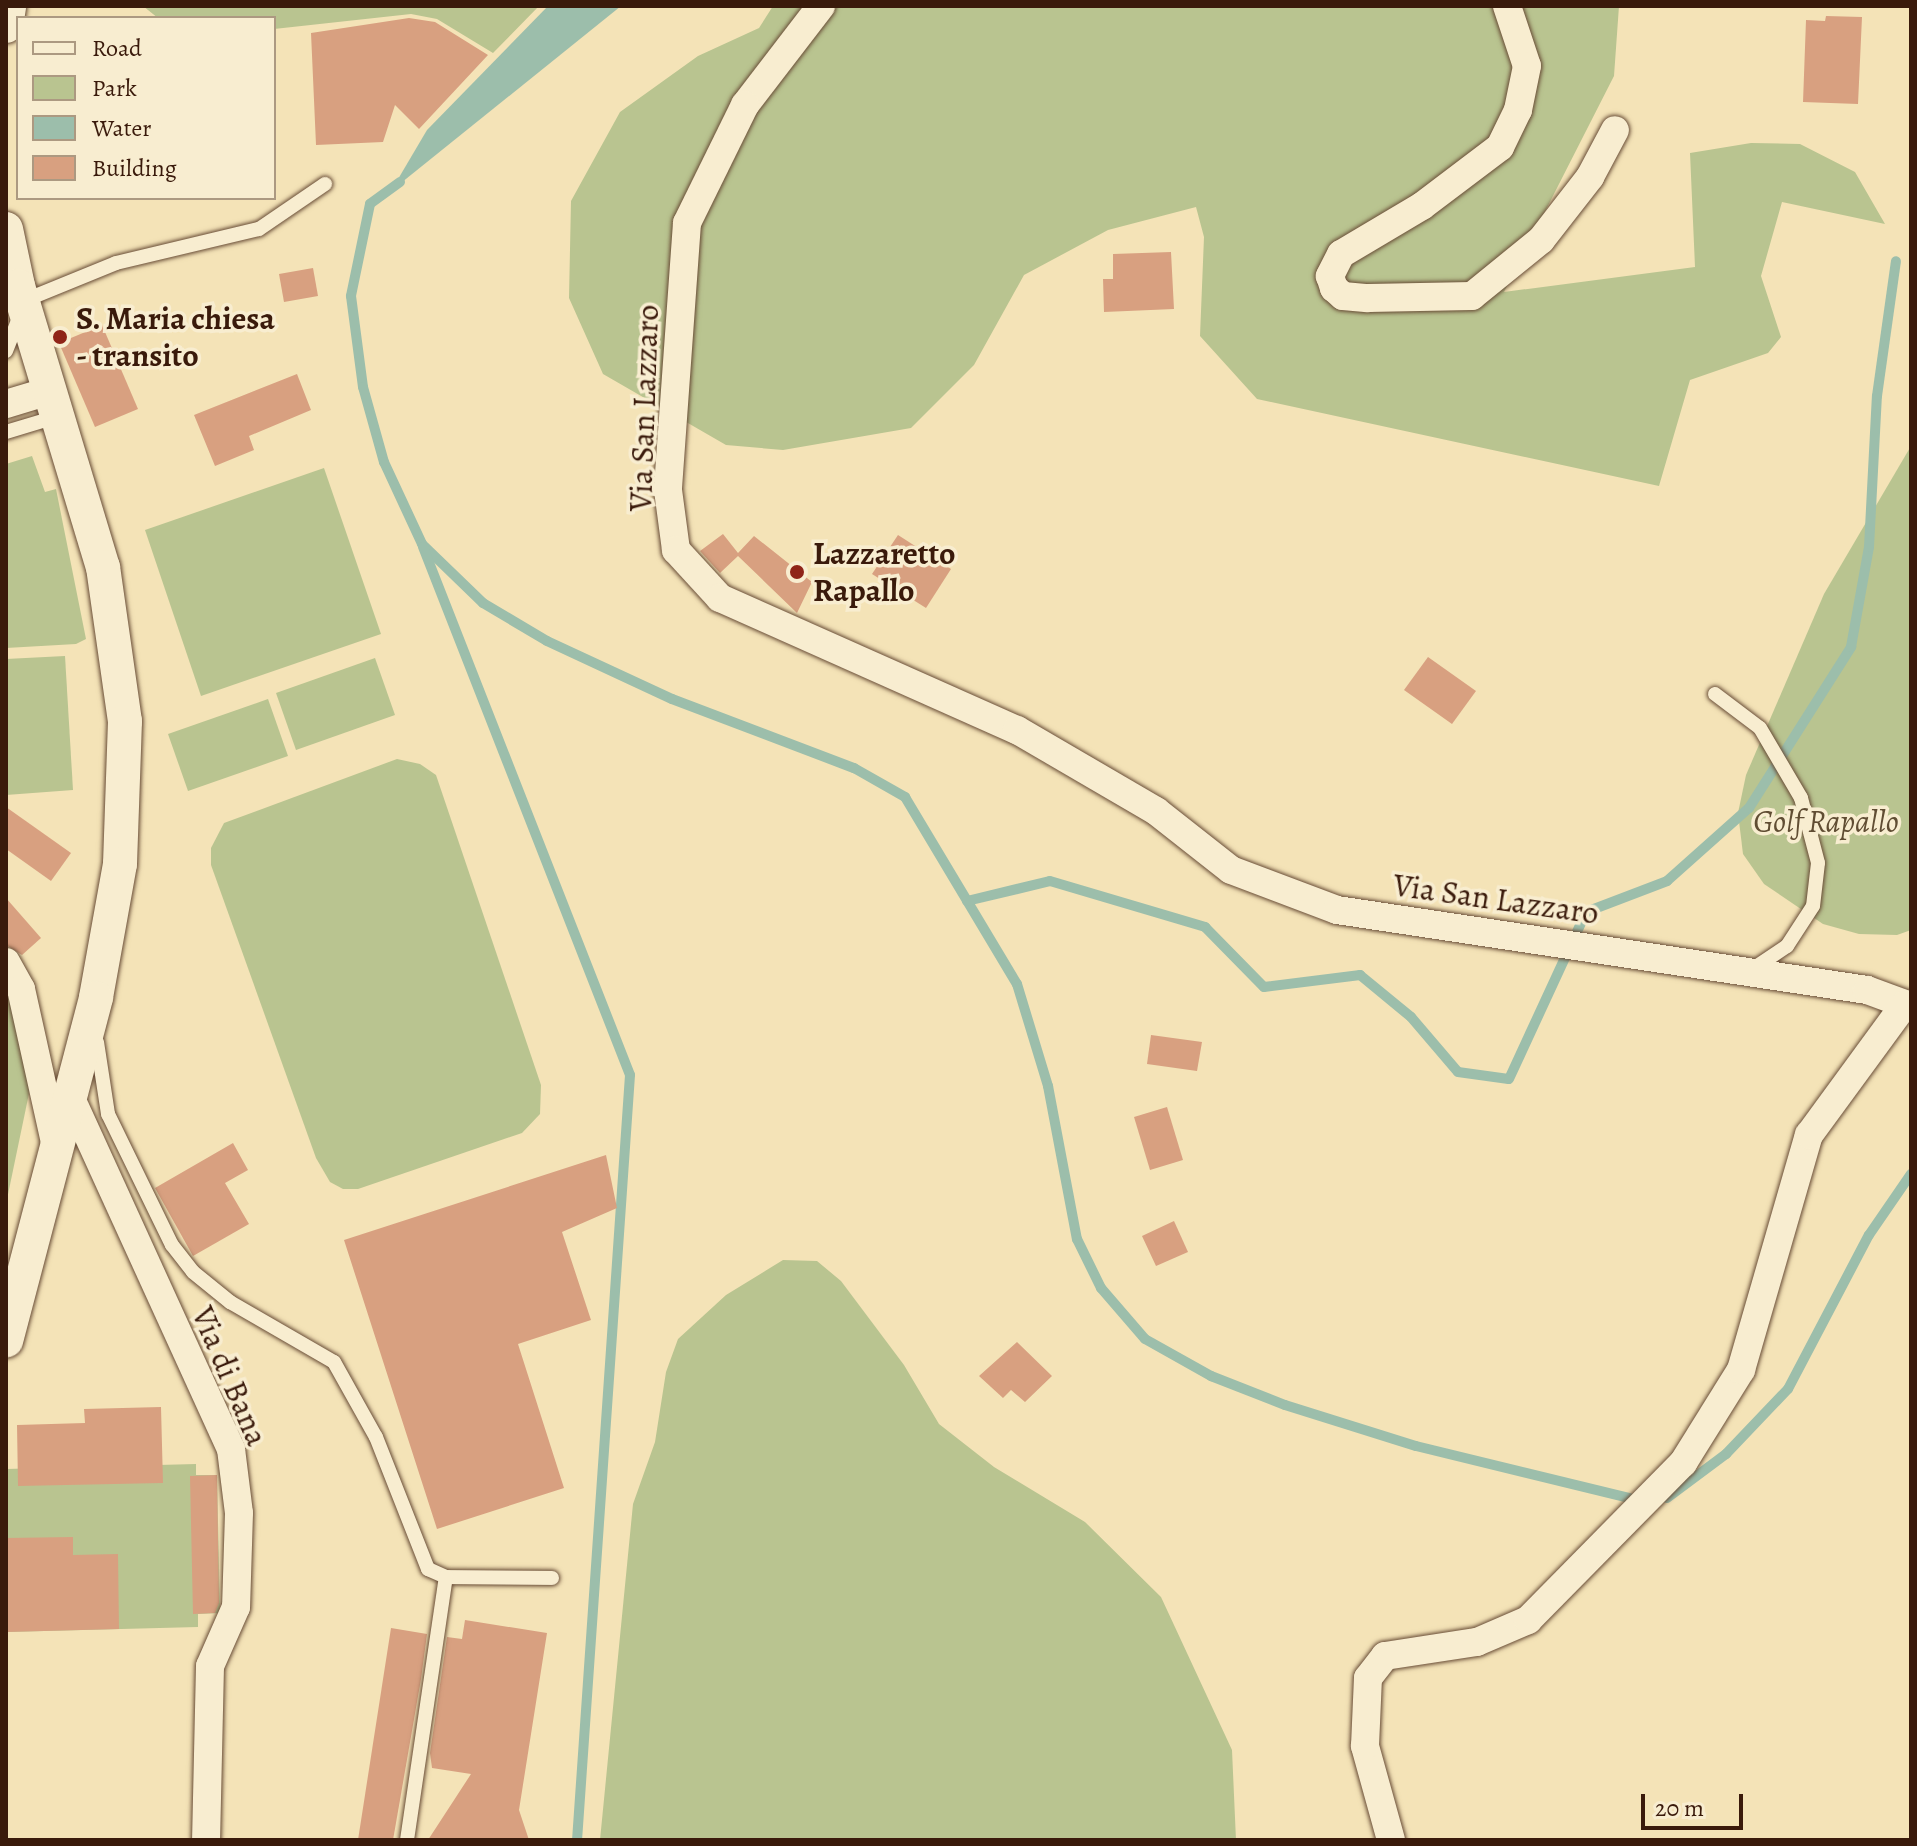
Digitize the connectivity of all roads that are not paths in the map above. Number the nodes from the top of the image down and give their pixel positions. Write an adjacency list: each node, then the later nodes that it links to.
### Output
1 (9, 6): 4 (street)
2 (821, 6): 15 (street, Via San Lazzaro)
3 (1507, 6): 5 (street)
4 (6, 26)
5 (1615, 130)
6 (325, 184): 8 (lane)
7 (6, 229): 8 (street)
8 (23, 303): 9 (lane); 10 (street)
9 (6, 351)
10 (56, 403): 11 (street); 12 (lane); 16 (street)
11 (6, 404)
12 (6, 432)
13 (1715, 694): 15 (lane)
14 (6, 962): 19 (street)
15 (1749, 971): 17 (street, Via San Lazzaro)
16 (96, 998): 18 (street); 21 (lane)
17 (1908, 1003): 25 (street, Via San Lazzaro)
18 (70, 1096): 19 (street); 23 (street, Via di Bana)
19 (57, 1148): 20 (street)
20 (6, 1340)
21 (446, 1577): 22 (lane); 24 (lane)
22 (552, 1578)
23 (206, 1840)
24 (407, 1840)
25 (1391, 1840)

